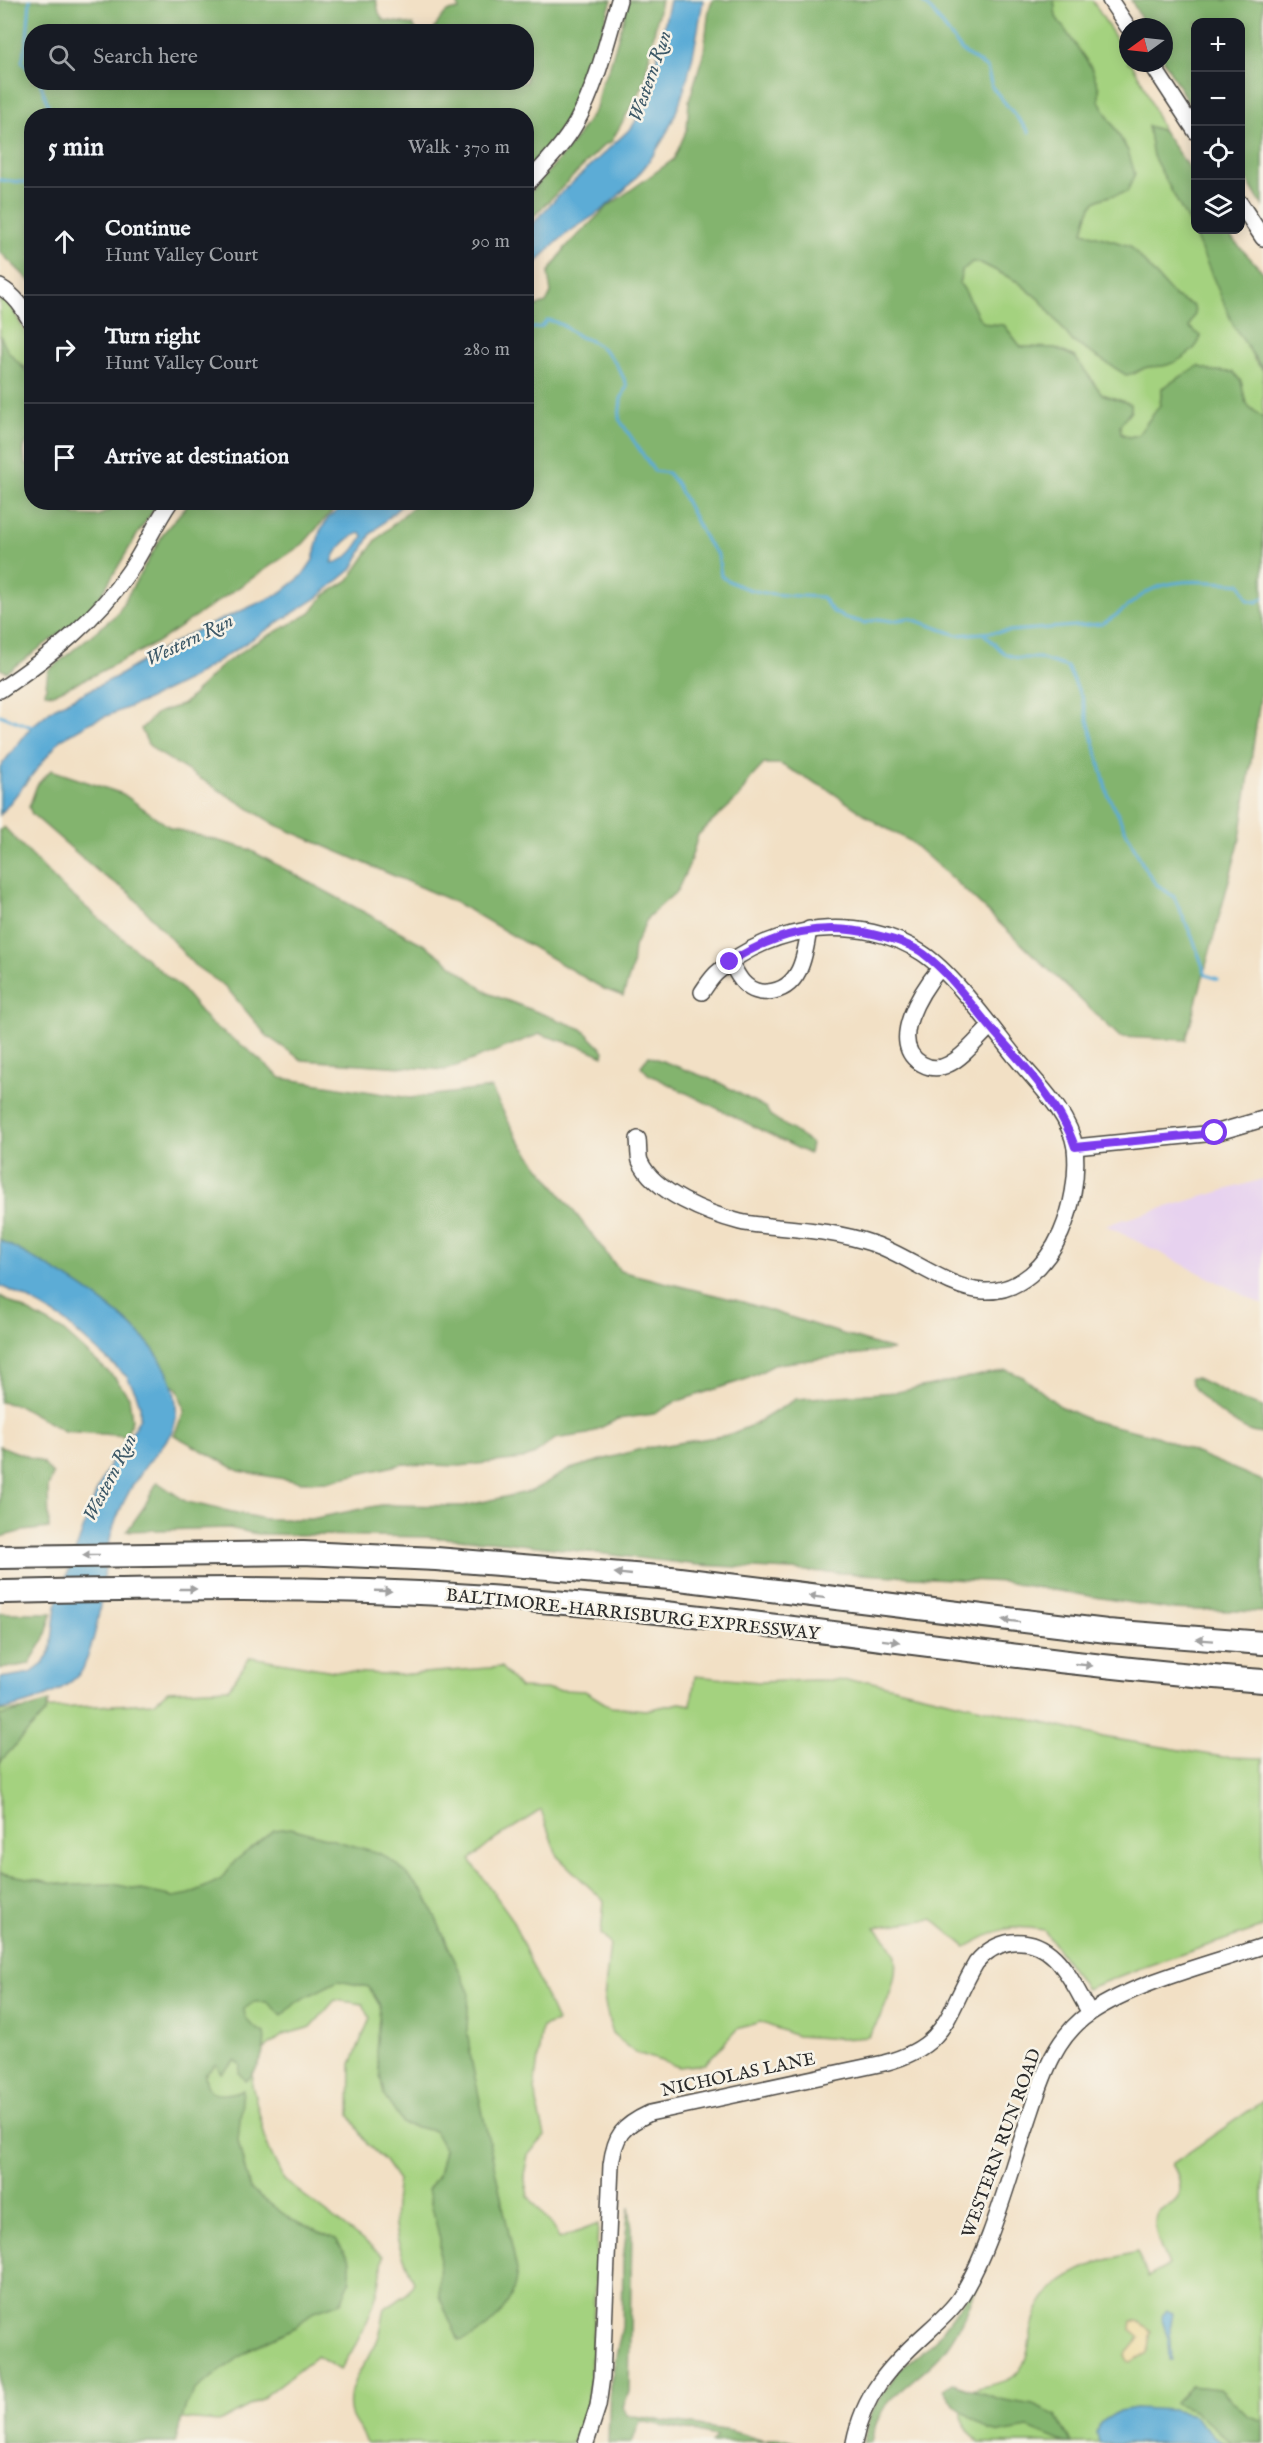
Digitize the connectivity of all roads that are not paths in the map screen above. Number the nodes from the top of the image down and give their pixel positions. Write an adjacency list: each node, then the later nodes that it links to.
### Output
1 (619, 0): 6 (street)
2 (1110, 0): 3 (street)
3 (1122, 18)
4 (1157, 72): 5 (street)
5 (1192, 126)
6 (534, 175)
7 (1245, 210): 8 (street)
8 (1263, 238)
9 (0, 287): 10 (street)
10 (24, 309)
11 (164, 510): 12 (street)
12 (0, 690)
13 (810, 929): 14 (street); 14 (street); 15 (street)
14 (730, 962): 16 (street)
15 (940, 968): 17 (street); 17 (street)
16 (702, 992)
17 (990, 1027): 20 (street)
18 (1263, 1119): 20 (street)
19 (638, 1139): 20 (street)
20 (1075, 1147)
21 (0, 1557): 23 (highway, BALTIMORE-HARRISBURG EXPRESSWAY, one-way to 21)
22 (0, 1592): 24 (highway, BALTIMORE-HARRISBURG EXPRESSWAY, one-way to 24)
23 (1263, 1643)
24 (1263, 1681)
25 (1263, 1946): 26 (street, WESTERN RUN ROAD)
26 (1090, 2013): 27 (street, NICHOLAS LANE); 28 (street, WESTERN RUN ROAD)
27 (586, 2443)
28 (854, 2443)

